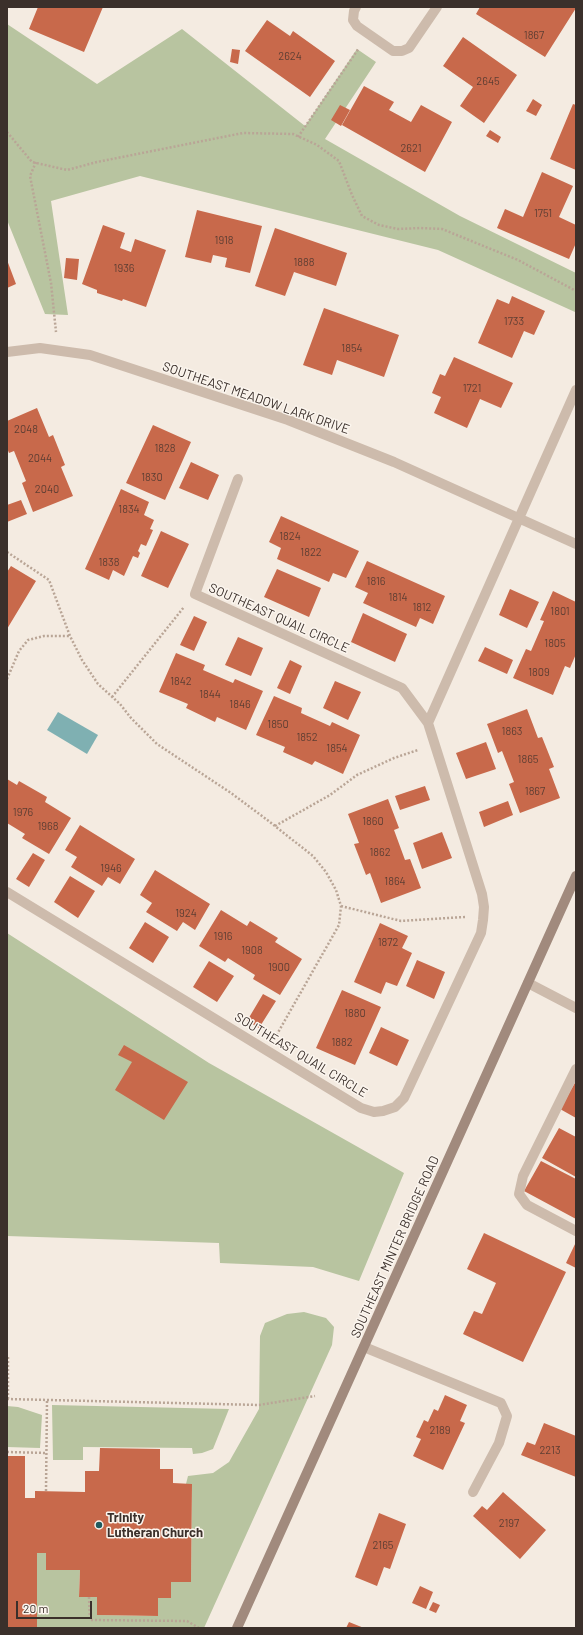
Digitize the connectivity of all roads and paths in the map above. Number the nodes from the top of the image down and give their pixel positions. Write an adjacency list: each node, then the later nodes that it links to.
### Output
1 (356, 7): 3 (street)
2 (437, 7): 3 (street)
3 (368, 34): 5 (path)
4 (7, 132): 6 (path)
5 (298, 137): 6 (path); 7 (path)
6 (36, 162): 8 (path)
7 (576, 291)
8 (58, 350): 9 (street, SOUTHEAST MEADOW LARK DRIVE); 12 (street, SOUTHEAST MEADOW LARK DRIVE)
9 (7, 352)
10 (576, 390): 12 (street)
11 (238, 479): 15 (street, SOUTHEAST QUAIL CIRCLE)
12 (519, 518): 13 (street, SOUTHEAST MEADOW LARK DRIVE); 19 (street)
13 (576, 544)
14 (7, 552): 16 (path)
15 (195, 594): 18 (path); 19 (street, SOUTHEAST QUAIL CIRCLE)
16 (70, 636): 17 (path); 18 (path)
17 (7, 679)
18 (112, 697): 21 (path)
19 (428, 723): 20 (street, SOUTHEAST QUAIL CIRCLE)
20 (434, 744): 21 (path); 25 (street, SOUTHEAST QUAIL CIRCLE)
21 (275, 826): 24 (path)
22 (576, 876): 26 (main road, SOUTHEAST MINTER BRIDGE ROAD)
23 (7, 892): 28 (street, SOUTHEAST QUAIL CIRCLE)
24 (341, 906): 25 (path); 28 (path)
25 (484, 916): 28 (street, SOUTHEAST QUAIL CIRCLE)
26 (528, 983): 27 (street); 31 (main road, SOUTHEAST MINTER BRIDGE ROAD)
27 (576, 1008)
28 (267, 1051)
29 (576, 1069): 30 (street)
30 (576, 1231)
31 (364, 1347): 39 (street); 42 (main road, SOUTHEAST MINTER BRIDGE ROAD)
32 (8, 1357): 34 (path)
33 (315, 1396): 35 (path)
34 (7, 1399): 35 (path)
35 (47, 1400): 37 (path)
36 (7, 1452): 37 (path)
37 (46, 1453): 38 (path)
38 (46, 1491)
39 (473, 1492)
40 (89, 1597): 41 (path)
41 (199, 1628)
42 (237, 1628)

